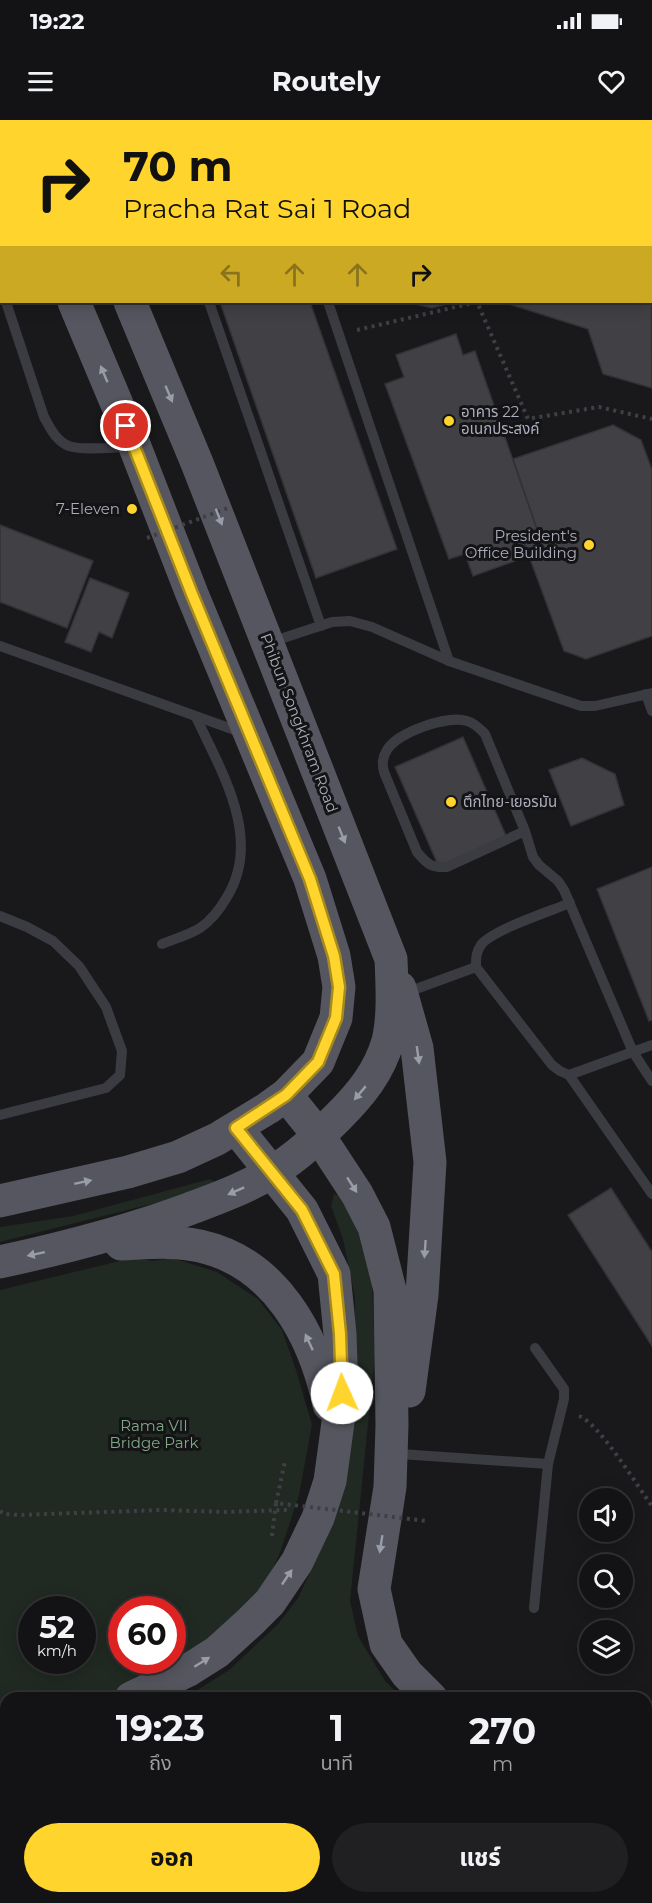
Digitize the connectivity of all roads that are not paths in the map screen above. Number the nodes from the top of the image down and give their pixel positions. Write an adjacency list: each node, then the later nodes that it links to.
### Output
1 (6, 303): 6 (lane)
2 (74, 303): 6 (main road, one-way to 2)
3 (130, 303): 8 (main road, Phibun Songkhram Road, one-way to 8)
4 (209, 303): 7 (lane)
5 (328, 303): 10 (lane)
6 (135, 447): 14 (main road)
7 (321, 626): 8 (lane); 10 (lane)
8 (267, 643): 19 (main road, Phibun Songkhram Road, one-way to 19)
9 (0, 646): 13 (lane)
10 (449, 661): 11 (lane)
11 (649, 694): 12 (lane)
12 (652, 711)
13 (195, 717): 14 (lane); 18 (lane)
14 (250, 736): 26 (main road)
15 (525, 831): 15 (lane); 16 (lane)
16 (570, 903): 20 (lane); 23 (lane)
17 (0, 916): 27 (lane)
18 (162, 944)
19 (391, 958): 21 (main road); 29 (main road, Phibun Songkhram Road, one-way to 29)
20 (476, 967): 21 (lane); 24 (lane)
21 (401, 994): 36 (main road, one-way to 36)
22 (652, 1045): 23 (lane)
23 (633, 1052): 24 (lane); 25 (lane)
24 (569, 1075): 31 (lane)
25 (652, 1081)
26 (286, 1095): 28 (main road); 29 (main road)
27 (0, 1115)
28 (236, 1128): 30 (main road); 32 (main road, one-way to 28)
29 (319, 1136): 30 (main road, Phibun Songkhram Road); 39 (main road, one-way to 39)
30 (272, 1172): 33 (main road, Phibun Songkhram Road, one-way to 33); 38 (main road)
31 (652, 1194)
32 (0, 1201)
33 (72, 1246): 34 (main road, one-way to 34); 38 (main road, one-way to 33)
34 (0, 1262)
35 (536, 1348): 37 (lane)
36 (400, 1454): 37 (lane); 39 (main road)
37 (548, 1464): 40 (lane)
38 (330, 1481): 41 (main road, one-way to 38)
39 (390, 1487): 42 (main road, one-way to 42)
40 (534, 1608)
41 (144, 1692)
42 (425, 1692)

